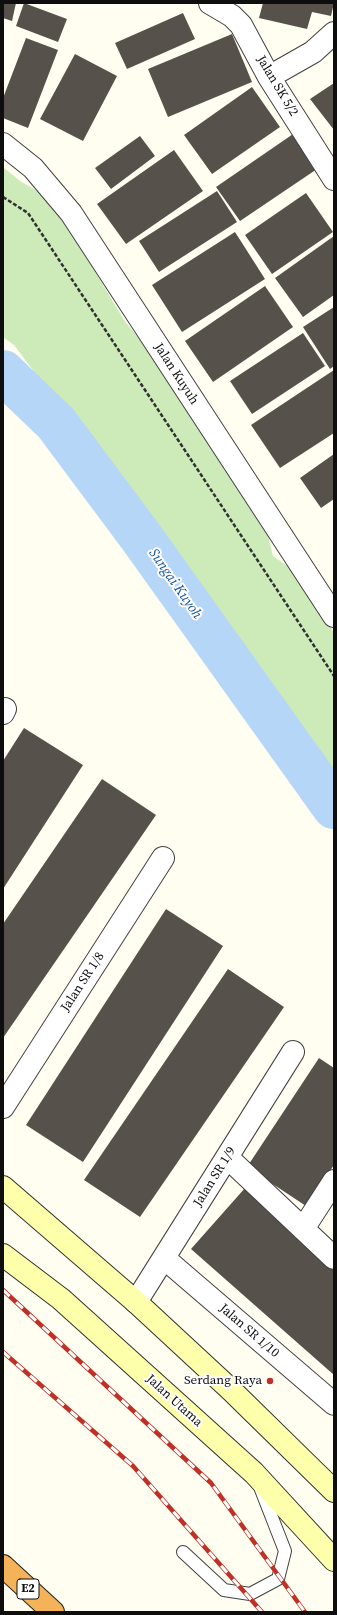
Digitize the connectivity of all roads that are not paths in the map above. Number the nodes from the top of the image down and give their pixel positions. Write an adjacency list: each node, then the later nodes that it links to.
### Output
1 (210, 3): 3 (street, Jalan SK 5/2)
2 (334, 33): 3 (street)
3 (269, 77): 5 (street, Jalan SK 5/2)
4 (3, 144): 6 (street, Jalan Kuyuh)
5 (334, 179)
6 (334, 616)
7 (163, 858): 9 (street, Jalan SR 1/8)
8 (293, 1052): 10 (street, Jalan SR 1/9)
9 (3, 1107)
10 (227, 1158): 13 (street); 15 (street, Jalan SR 1/9)
11 (334, 1180): 13 (street)
12 (3, 1187): 17 (street)
13 (303, 1229): 16 (street)
14 (3, 1255): 19 (street, Jalan Utama)
15 (164, 1258): 17 (street, Jalan SR 1/9); 18 (street, Jalan SR 1/10)
16 (334, 1258)
17 (136, 1302): 20 (street)
18 (334, 1404)
19 (254, 1473): 21 (lane); 22 (street, Jalan Utama)
20 (334, 1491)
21 (183, 1552)
22 (334, 1560)
23 (3, 1566): 24 (highway, E2)
24 (53, 1612)

